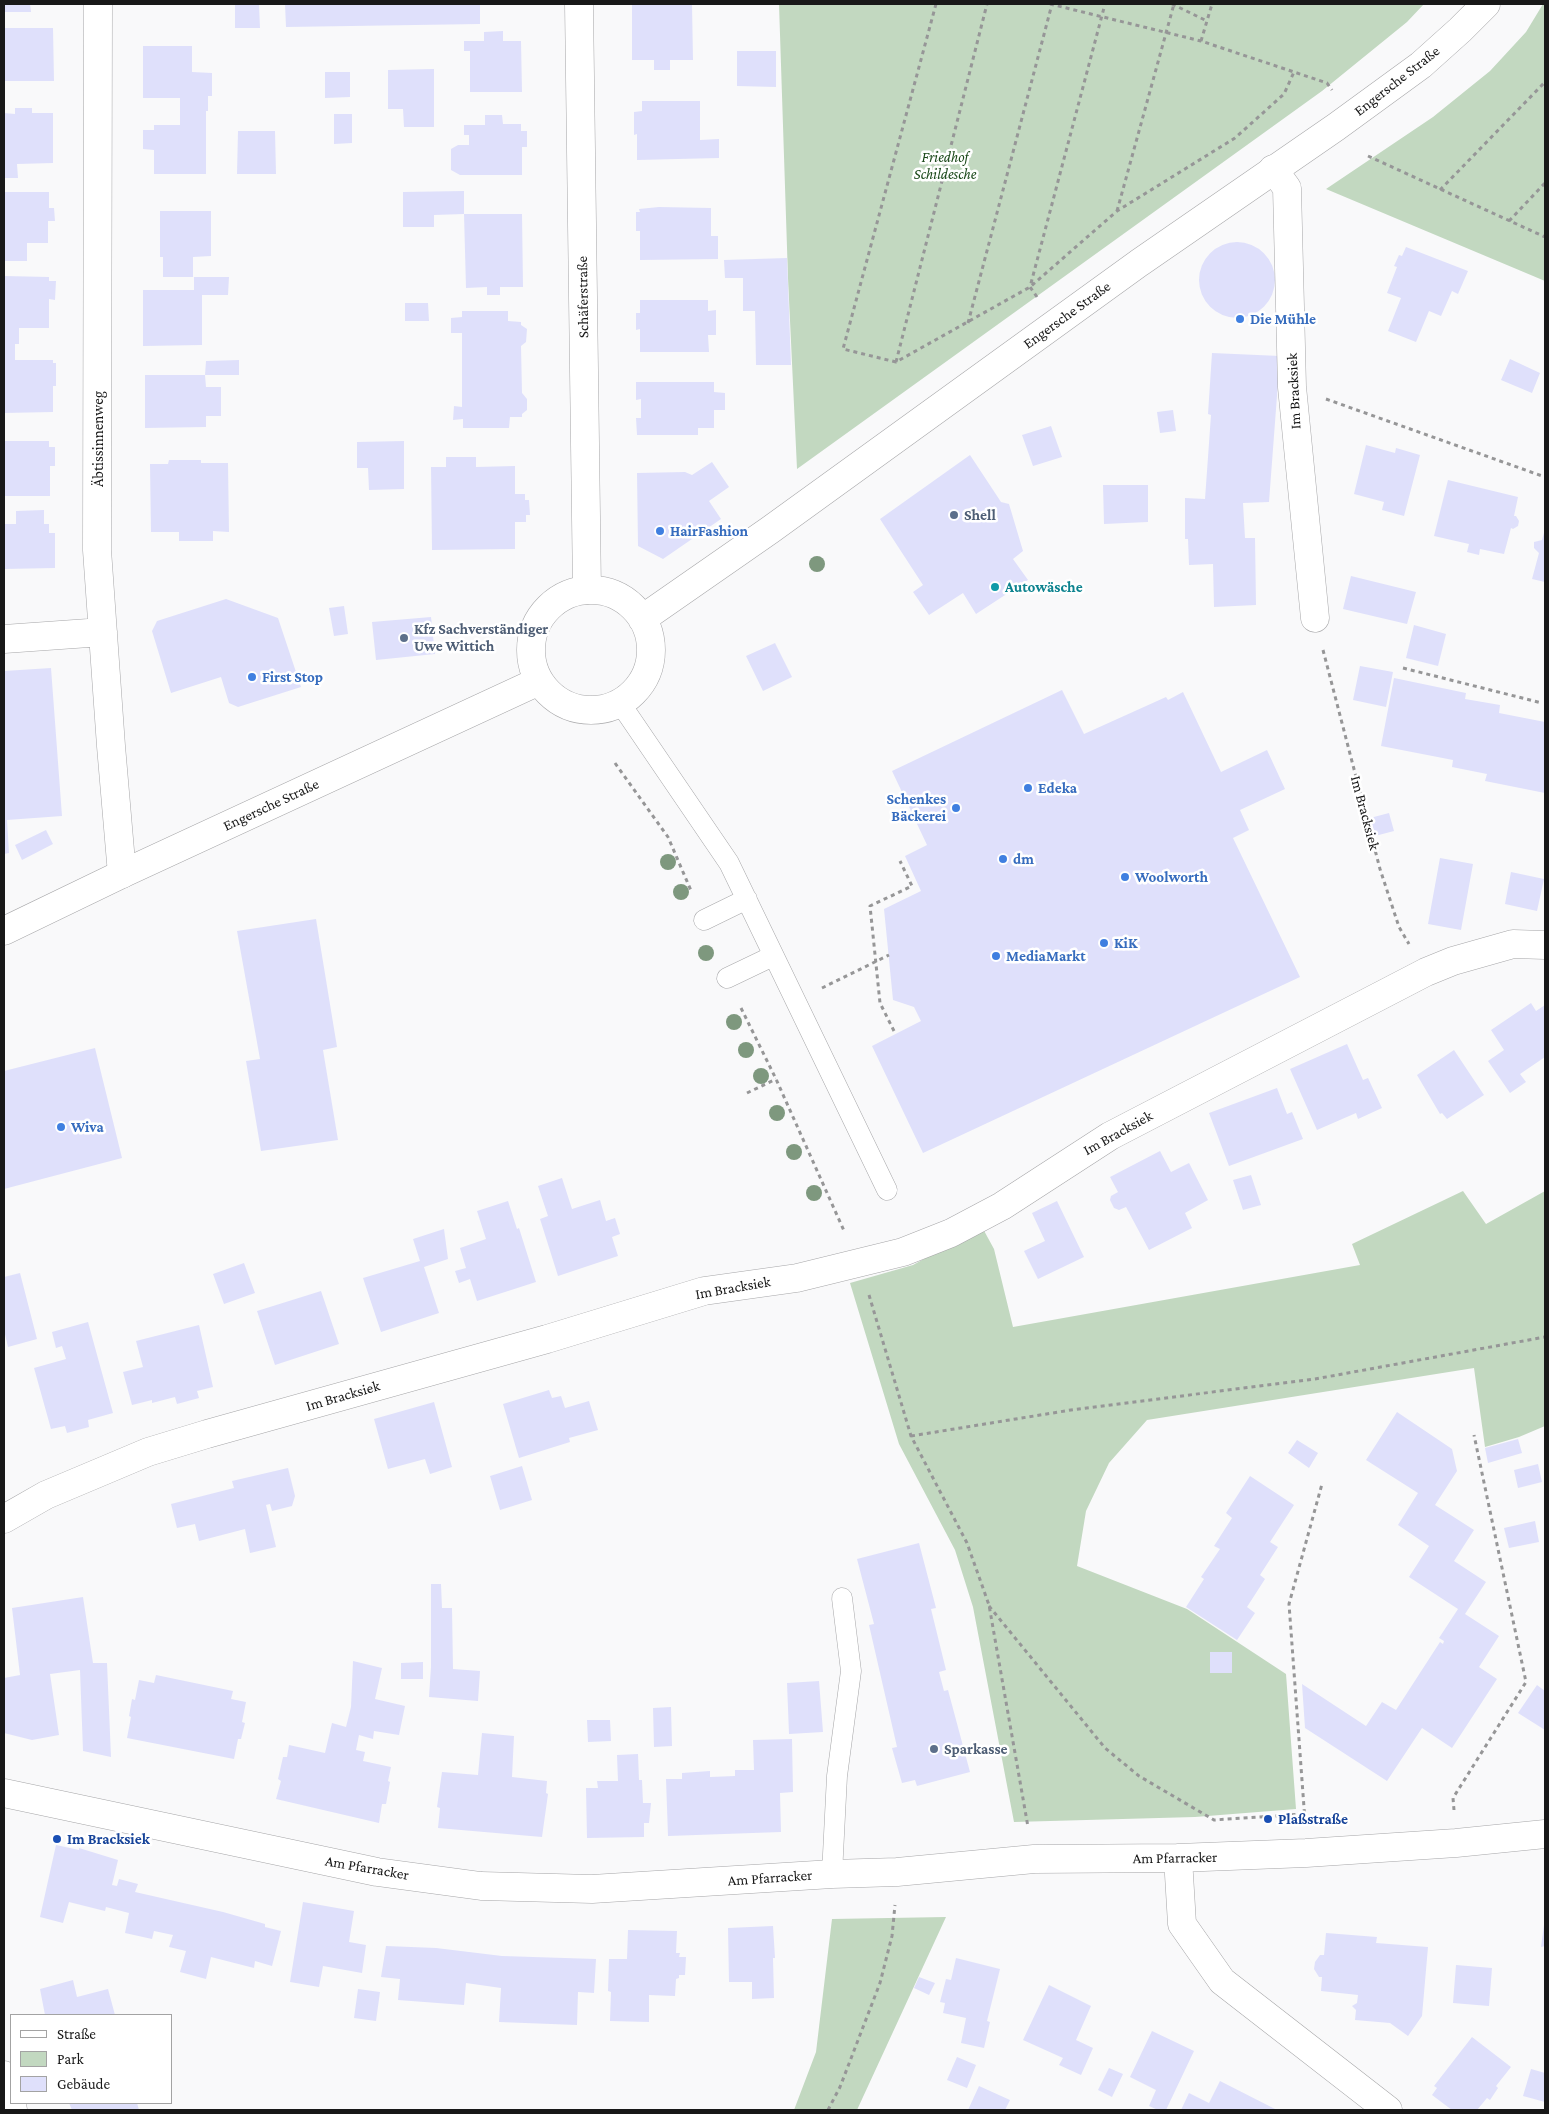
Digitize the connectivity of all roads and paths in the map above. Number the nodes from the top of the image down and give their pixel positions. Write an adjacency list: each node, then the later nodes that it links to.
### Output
1 (98, 4): 32 (street, Äbtissinnenweg)
2 (579, 4): 29 (street, Schäferstraße)
3 (936, 4): 26 (path)
4 (986, 4): 26 (path)
5 (1051, 4): 10 (path); 25 (path)
6 (1105, 4): 10 (path)
7 (1173, 4): 11 (path); 12 (path)
8 (1212, 4): 11 (path)
9 (1486, 4): 18 (street, Engersche Straße)
10 (1102, 16): 12 (path); 24 (path)
11 (1207, 21): 13 (path)
12 (1166, 32): 13 (path); 21 (path)
13 (1201, 41): 14 (path)
14 (1294, 72): 16 (path); 21 (path)
15 (1545, 82): 20 (path)
16 (1335, 94)
17 (1368, 156): 20 (path)
18 (1273, 169): 27 (street, Im Bracksiek); 31 (street, Engersche Straße)
19 (1545, 183): 22 (path)
20 (1440, 190): 22 (path)
21 (1116, 211): 24 (path)
22 (1509, 221): 23 (path)
23 (1545, 237)
24 (1030, 287): 25 (path)
25 (967, 323): 26 (path)
26 (896, 362)
27 (1292, 387): 28 (path); 30 (street, Im Bracksiek)
28 (1545, 477)
29 (587, 590): 31 (street); 36 (street)
30 (1315, 618)
31 (642, 619): 37 (street)
32 (103, 632): 33 (street); 41 (street, Äbtissinnenweg)
33 (4, 639)
34 (1322, 647): 50 (path, Im Bracksiek)
35 (1403, 668): 38 (path)
36 (539, 681): 37 (street); 41 (street, Engersche Straße)
37 (620, 703): 42 (lane)
38 (1542, 703)
39 (615, 763): 43 (path)
40 (900, 861): 49 (path)
41 (122, 874): 45 (street, Engersche Straße)
42 (747, 899): 44 (lane); 47 (lane)
43 (695, 900)
44 (704, 920)
45 (4, 932)
46 (1545, 945): 50 (street, Im Bracksiek)
47 (773, 956): 51 (lane); 57 (lane)
48 (889, 956): 49 (path)
49 (876, 962): 52 (path); 54 (path)
50 (1426, 972): 58 (street, Im Bracksiek)
51 (727, 978)
52 (817, 991)
53 (741, 1008): 55 (path)
54 (894, 1031)
55 (776, 1079): 56 (path); 58 (path)
56 (746, 1093)
57 (887, 1190)
58 (859, 1264): 61 (path); 63 (street, Im Bracksiek)
59 (1545, 1337): 61 (path)
60 (1474, 1435): 69 (path)
61 (911, 1436): 65 (path)
62 (1322, 1484): 67 (path)
63 (4, 1520)
64 (842, 1598): 74 (lane)
65 (988, 1605): 67 (path); 72 (path)
66 (4, 1793): 74 (street, Am Pfarracker)
67 (1304, 1814): 70 (path)
68 (1545, 1834): 69 (street, Am Pfarracker)
69 (1456, 1843): 70 (street, Am Pfarracker)
70 (1306, 1853): 71 (street, Am Pfarracker)
71 (1178, 1858): 72 (street, Am Pfarracker); 78 (street)
72 (1034, 1860): 73 (street, Am Pfarracker)
73 (897, 1872): 74 (street, Am Pfarracker); 77 (path)
74 (832, 1874)
75 (4, 2075): 76 (street)
76 (10, 2098)
77 (828, 2110)
78 (1388, 2110)

